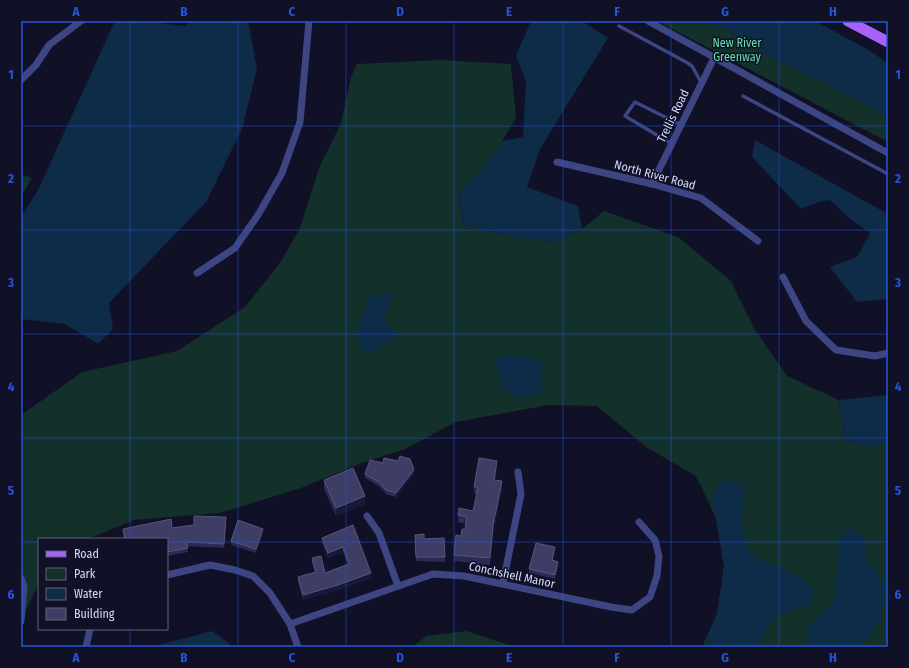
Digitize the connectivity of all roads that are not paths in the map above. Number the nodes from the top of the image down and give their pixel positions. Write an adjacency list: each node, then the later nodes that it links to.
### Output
1 (81, 21): 8 (street)
2 (309, 21): 18 (street)
3 (648, 21): 7 (street)
4 (848, 21): 6 (main road)
5 (619, 26): 9 (lane)
6 (888, 42)
7 (714, 58): 9 (street, Trellis Road); 13 (street)
8 (21, 80)
9 (702, 83): 11 (street, Trellis Road)
10 (743, 96): 15 (lane)
11 (681, 125): 12 (street, Trellis Road); 12 (lane)
12 (672, 144): 16 (street, Trellis Road)
13 (888, 153)
14 (557, 162): 16 (street, North River Road)
15 (888, 174)
16 (652, 184): 17 (street, North River Road)
17 (758, 241)
18 (197, 273)
19 (783, 277): 20 (street)
20 (888, 353)
21 (518, 472): 26 (street)
22 (367, 516): 27 (street)
23 (639, 522): 26 (street, Conchshell Manor)
24 (168, 574): 29 (street)
25 (21, 578): 28 (street)
26 (503, 583): 27 (street, Conchshell Manor)
27 (398, 586): 29 (street, Conchshell Manor)
28 (21, 621)
29 (290, 624): 32 (street)
30 (90, 630): 31 (street)
31 (86, 647)
32 (298, 647)

